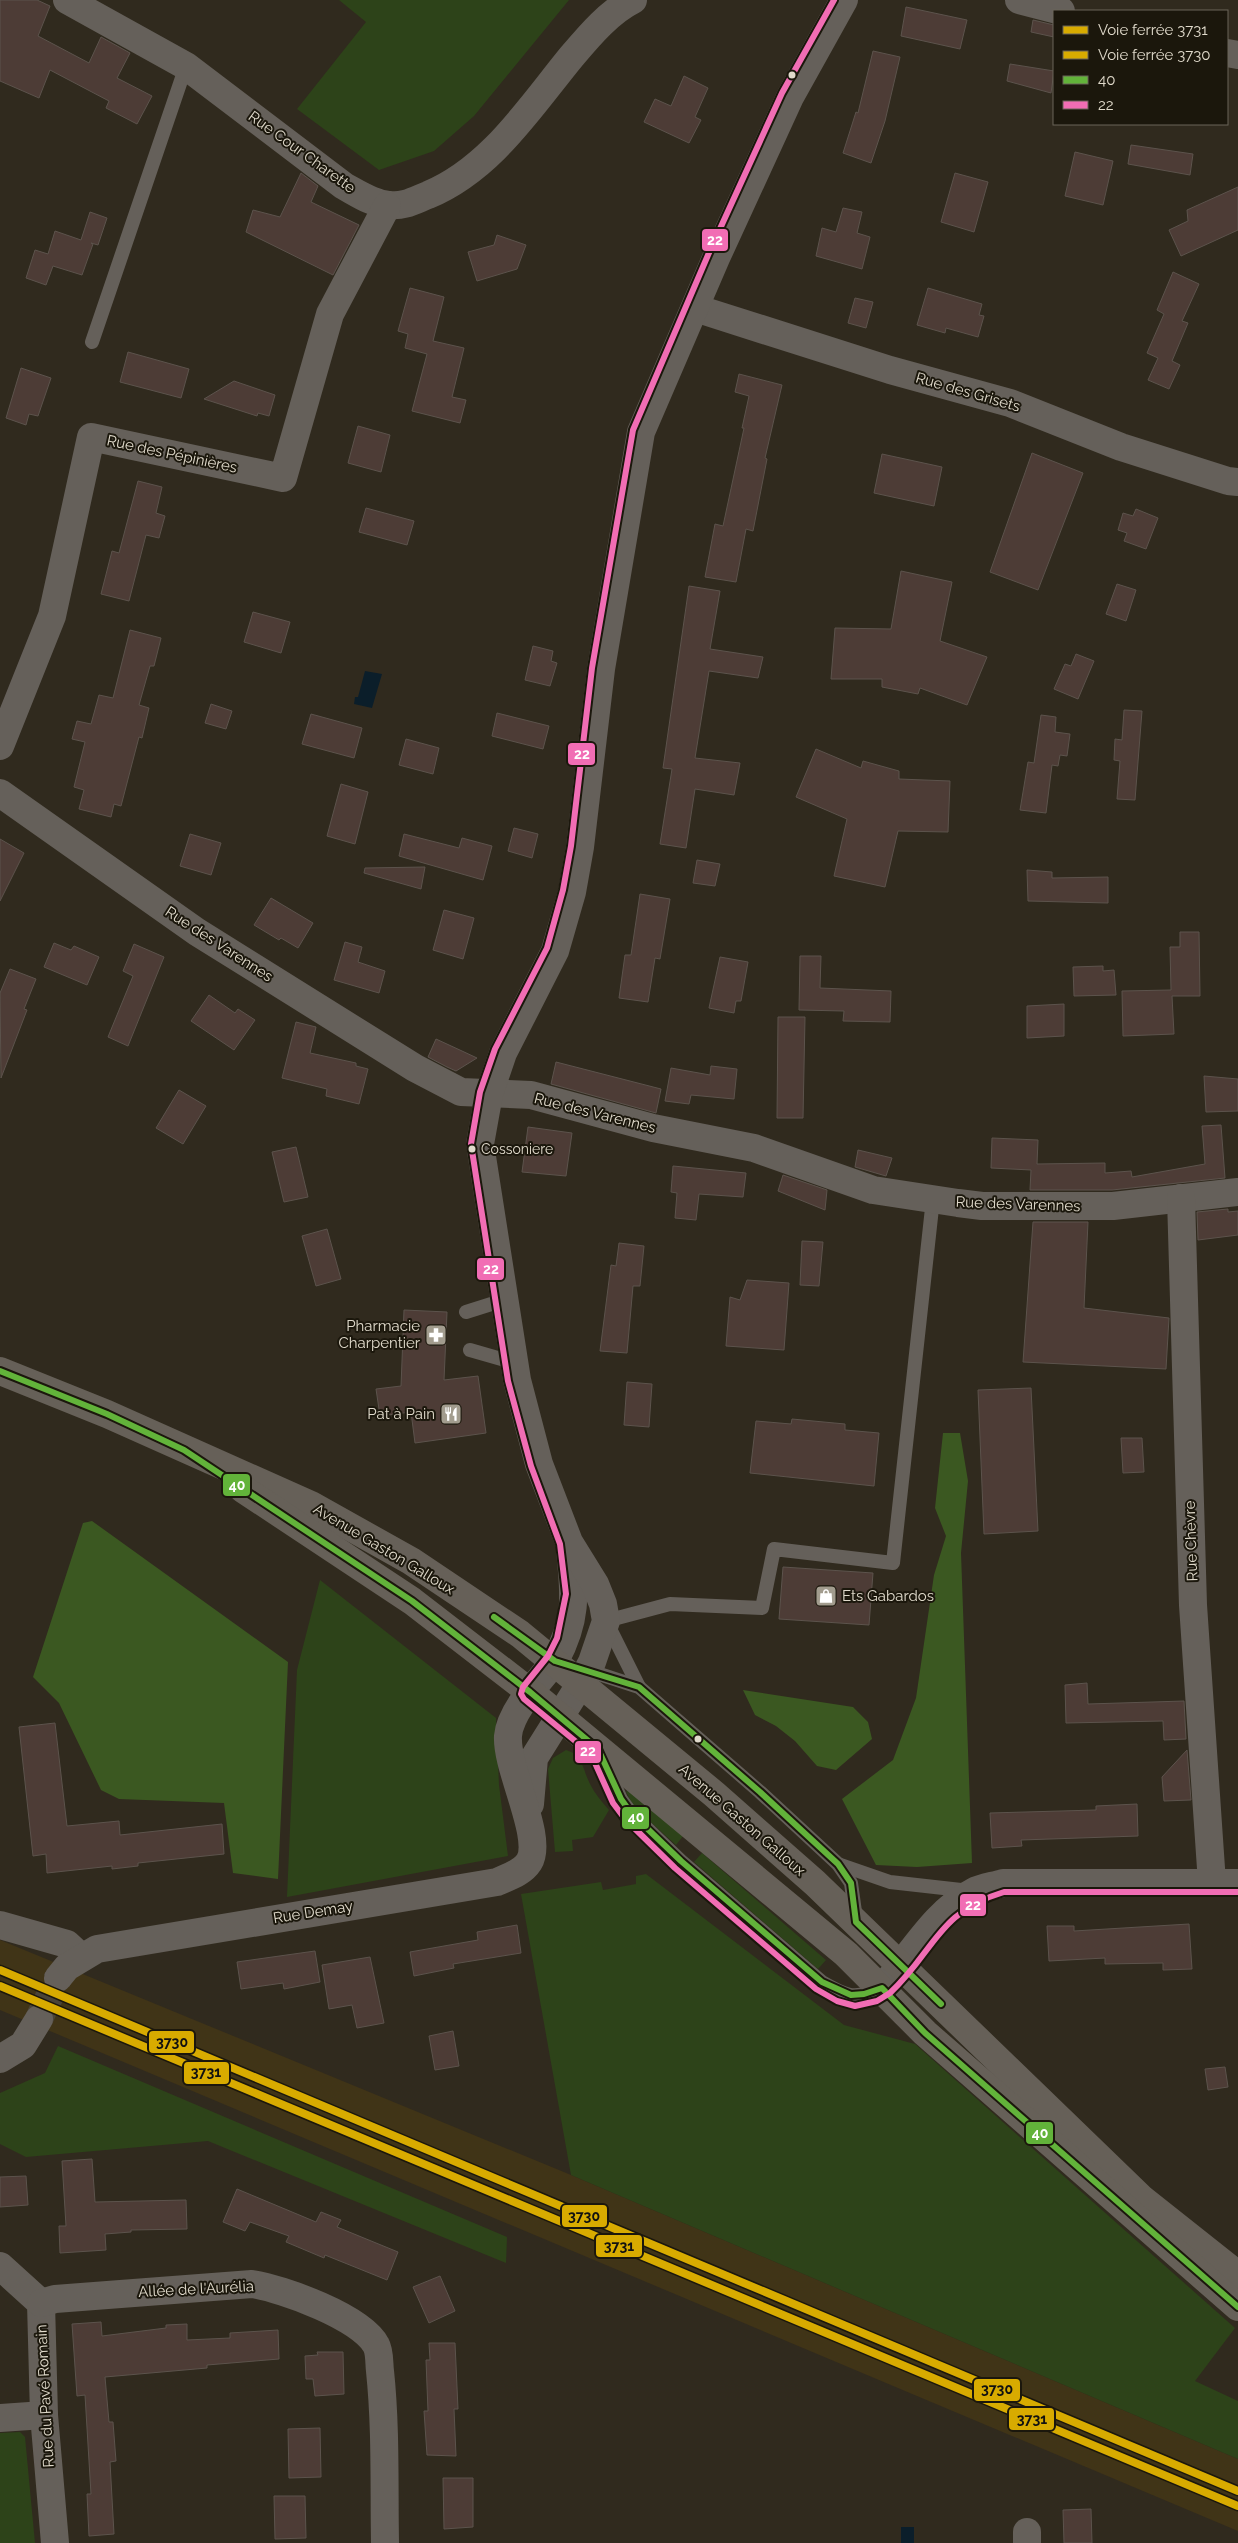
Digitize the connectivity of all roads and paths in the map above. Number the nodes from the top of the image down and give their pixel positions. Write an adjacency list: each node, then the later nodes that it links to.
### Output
1 (67, 0): 6 (street, Rue Cour Charette)
2 (633, 0): 7 (street)
3 (844, 0): 8 (street)
4 (1020, 0): 5 (street)
5 (1057, 10)
6 (186, 66): 7 (street, Rue Cour Charette); 9 (lane)
7 (387, 206): 11 (street, Rue des Pépinières)
8 (695, 308): 10 (street, Rue des Grisets); 13 (street)
9 (92, 342)
10 (1238, 482)
11 (0, 746)
12 (0, 793): 13 (street, Rue des Varennes)
13 (488, 1094): 16 (street, Rue des Varennes); 17 (street)
14 (1238, 1192): 15 (street, Rue des Varennes)
15 (1181, 1198): 16 (street, Rue des Varennes); 33 (street, Rue Chèvre)
16 (933, 1200): 24 (lane)
17 (504, 1300): 18 (lane); 20 (street)
18 (466, 1312)
19 (470, 1350): 20 (lane)
20 (515, 1363): 23 (street)
21 (0, 1371): 22 (main road, Avenue Gaston Galloux)
22 (184, 1450): 25 (main road, Avenue Gaston Galloux); 28 (main road, Avenue Gaston Galloux)
23 (569, 1542): 24 (street); 25 (street, Rue Demay)
24 (606, 1621): 26 (street, Rue Demay); 27 (lane)
25 (555, 1662): 26 (main road, Avenue Gaston Galloux); 28 (street, Rue Demay)
26 (584, 1676): 27 (lane); 29 (street, Rue Demay); 35 (main road, Avenue Gaston Galloux)
27 (639, 1687): 32 (lane)
28 (530, 1692): 29 (main road, Avenue Gaston Galloux); 31 (street, Rue Demay)
29 (560, 1716): 30 (main road, Avenue Gaston Galloux); 31 (street, Rue Demay)
30 (598, 1748): 40 (main road, Avenue Gaston Galloux); 40 (lane)
31 (528, 1820): 37 (street, Rue Demay)
32 (838, 1864): 34 (lane); 35 (lane)
33 (1225, 1883): 34 (street)
34 (973, 1892): 38 (street)
35 (856, 1922): 38 (main road, Avenue Gaston Galloux)
36 (0, 1925): 37 (street)
37 (81, 1957): 39 (street, Rue Demay)
38 (902, 1967): 40 (street); 45 (main road, Avenue Gaston Galloux)
39 (58, 1978)
40 (882, 1988): 43 (main road, Avenue Gaston Galloux)
41 (39, 2018): 42 (street)
42 (0, 2060)
43 (1185, 2262): 46 (main road); 48 (main road)
44 (0, 2266): 47 (street, Rue du Pavé Romain)
45 (1238, 2275)
46 (1238, 2298)
47 (41, 2303): 49 (street, Rue du Pavé Romain); 52 (street, Allée de l'Aurélia)
48 (1238, 2306)
49 (44, 2415): 50 (street); 51 (street, Rue du Pavé Romain)
50 (0, 2418)
51 (55, 2543)
52 (385, 2543)

